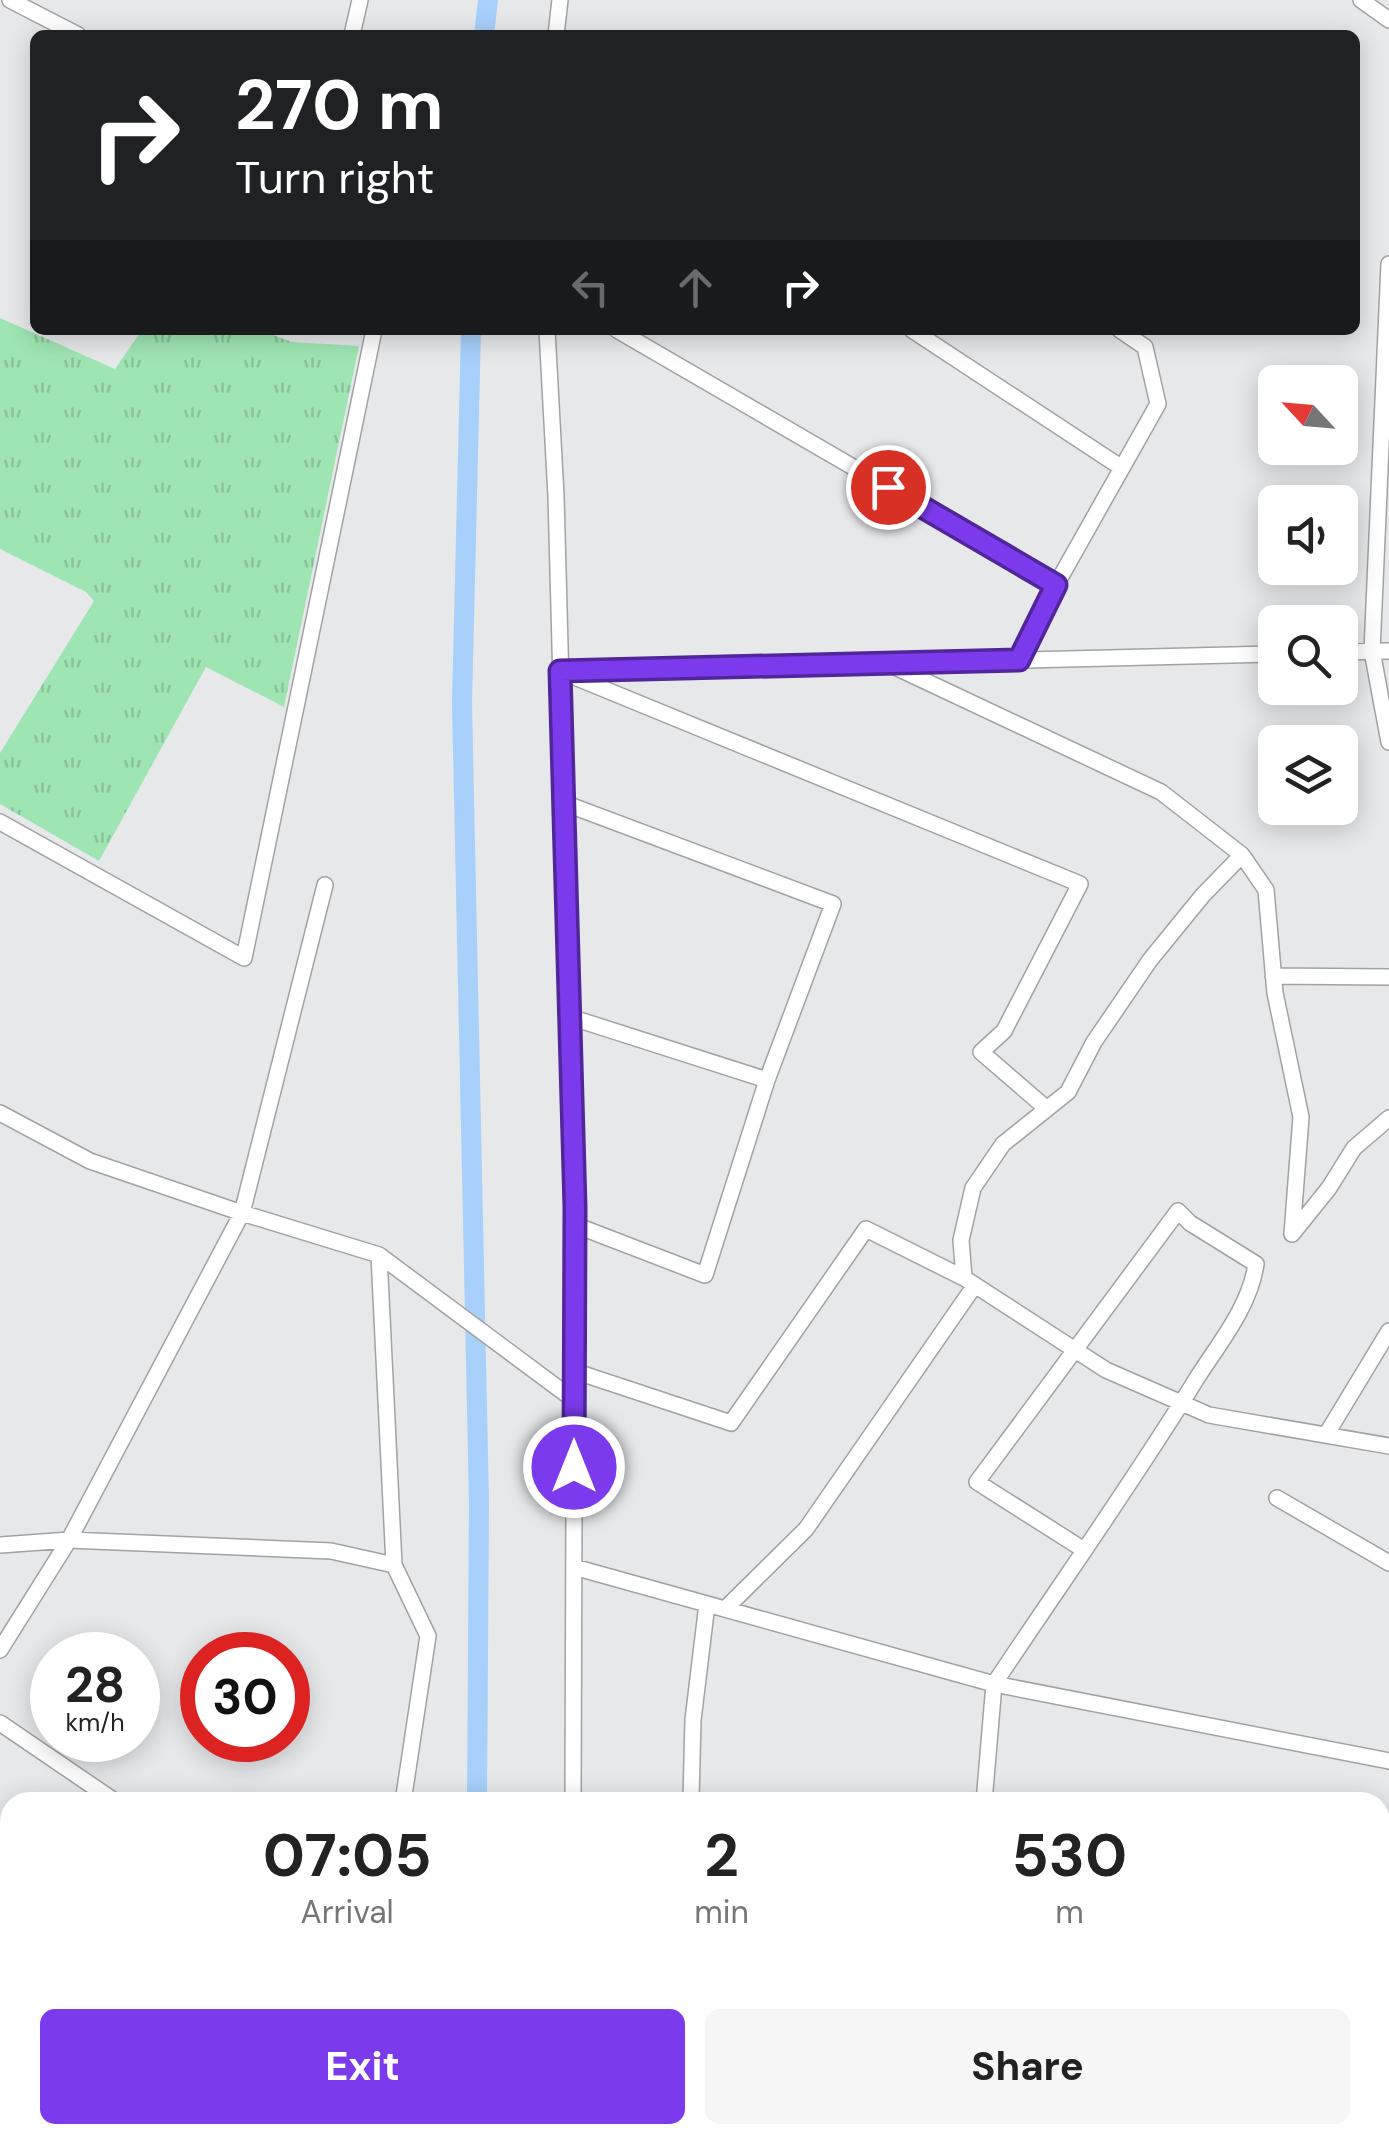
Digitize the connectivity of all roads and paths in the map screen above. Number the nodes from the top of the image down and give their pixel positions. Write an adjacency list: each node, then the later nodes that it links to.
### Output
1 (10, 0): 6 (street)
2 (360, 0): 7 (street)
3 (560, 0): 8 (street)
4 (1361, 0): 5 (street)
5 (1389, 20)
6 (68, 30)
7 (353, 30)
8 (557, 30)
9 (1389, 264): 17 (street)
10 (373, 335): 24 (street)
11 (546, 335): 21 (street)
12 (626, 335): 16 (street)
13 (920, 335): 15 (street)
14 (1128, 335): 15 (street)
15 (1122, 468): 16 (street)
16 (1056, 585): 19 (street)
17 (1380, 651): 22 (street)
18 (1258, 654): 19 (street)
19 (1019, 660): 20 (street)
20 (888, 663): 21 (street); 25 (street)
21 (560, 671): 23 (street); 31 (street)
22 (1389, 742)
23 (564, 803): 29 (street); 30 (street)
24 (0, 822)
25 (1242, 855): 27 (street); 31 (street)
26 (325, 884): 34 (street)
27 (1274, 976): 28 (street); 33 (street)
28 (1389, 977)
29 (570, 1017): 30 (street); 35 (street)
30 (767, 1080): 35 (street)
31 (1047, 1108): 37 (street)
32 (0, 1114): 34 (street)
33 (1389, 1118)
34 (242, 1213): 36 (street); 46 (street)
35 (575, 1225): 40 (street)
36 (378, 1255): 41 (street); 50 (street)
37 (970, 1282): 39 (street); 40 (street); 53 (street)
38 (1389, 1331): 43 (street)
39 (1075, 1350): 42 (street); 42 (street); 48 (street)
40 (574, 1370): 41 (street)
41 (574, 1400): 51 (street)
42 (1182, 1403): 43 (street); 48 (street)
43 (1326, 1435): 44 (street)
44 (1389, 1446)
45 (1277, 1498): 49 (street)
46 (68, 1540): 47 (street); 50 (street); 54 (street)
47 (0, 1546)
48 (1084, 1550): 55 (street)
49 (1389, 1563)
50 (394, 1564): 59 (street)
51 (574, 1566): 52 (street); 60 (street)
52 (707, 1604): 53 (street); 61 (street)
53 (725, 1609): 55 (street)
54 (0, 1650)
55 (994, 1684): 57 (street); 62 (street)
56 (0, 1723): 58 (street)
57 (1389, 1761)
58 (101, 1792)
59 (405, 1792)
60 (572, 1792)
61 (691, 1792)
62 (985, 1792)

